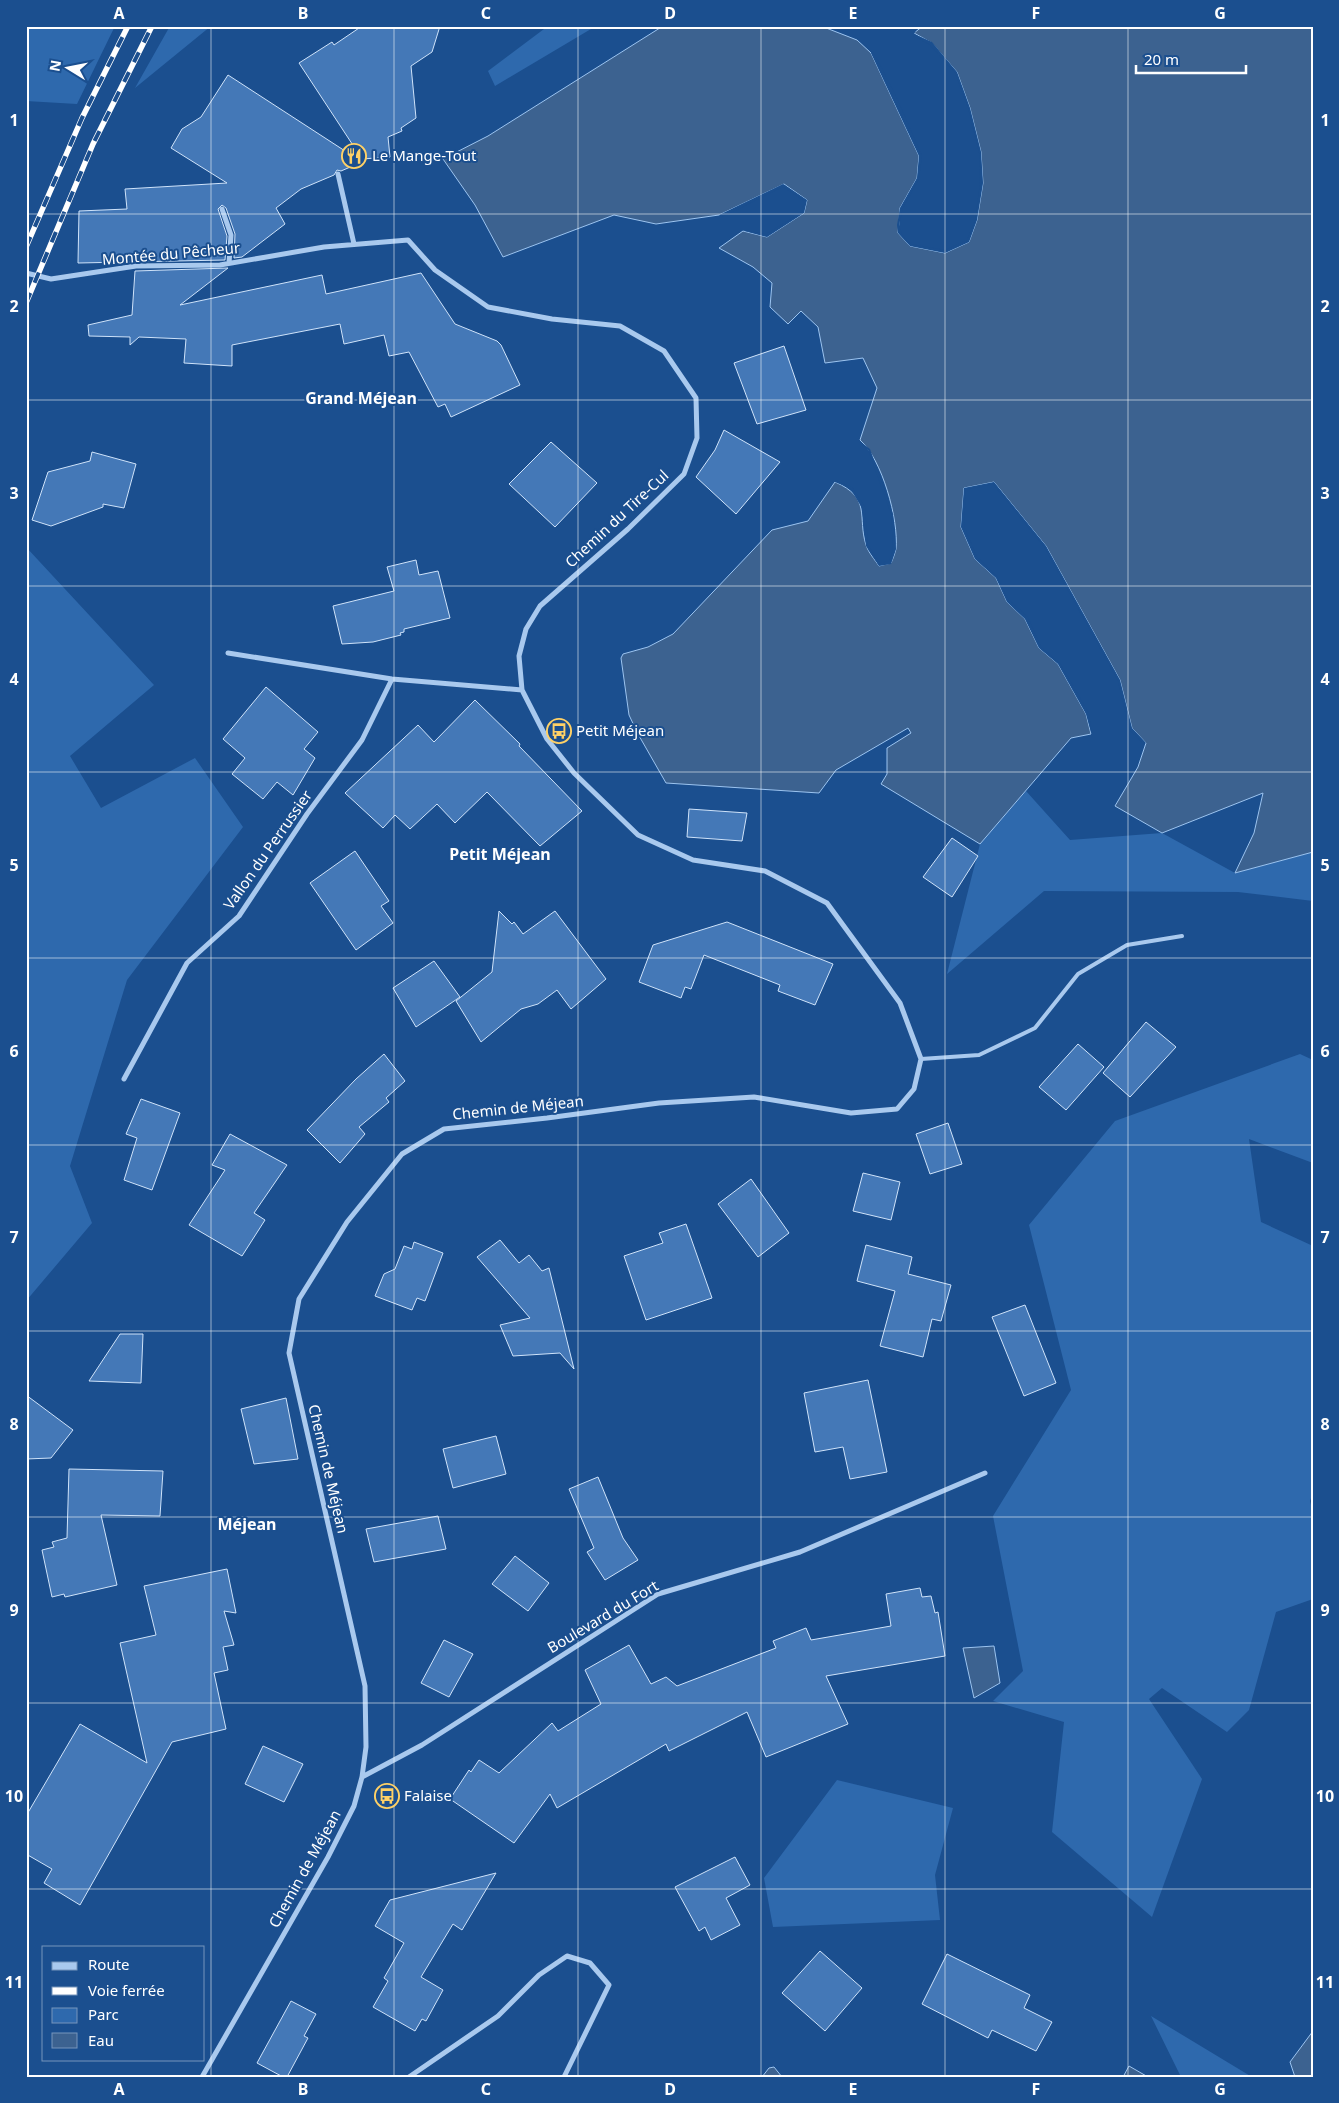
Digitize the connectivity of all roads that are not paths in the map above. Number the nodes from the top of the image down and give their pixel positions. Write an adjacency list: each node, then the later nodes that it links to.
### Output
1 (338, 174): 4 (street)
2 (222, 209): 5 (street)
3 (408, 240): 4 (street, Montée du Pêcheur); 9 (street, Chemin du Tire-Cul)
4 (354, 244): 5 (street, Montée du Pêcheur)
5 (229, 263): 6 (street, Montée du Pêcheur)
6 (26, 273)
7 (228, 653): 8 (street)
8 (392, 679): 9 (street); 12 (street, Vallon du Perrussier)
9 (522, 690): 11 (street)
10 (1182, 936): 11 (lane)
11 (921, 1059): 14 (street, Chemin de Méjean)
12 (124, 1079)
13 (985, 1473): 14 (street, Boulevard du Fort)
14 (362, 1777): 15 (street, Chemin de Méjean)
15 (202, 2077)
16 (409, 2077): 17 (street)
17 (564, 2077)

